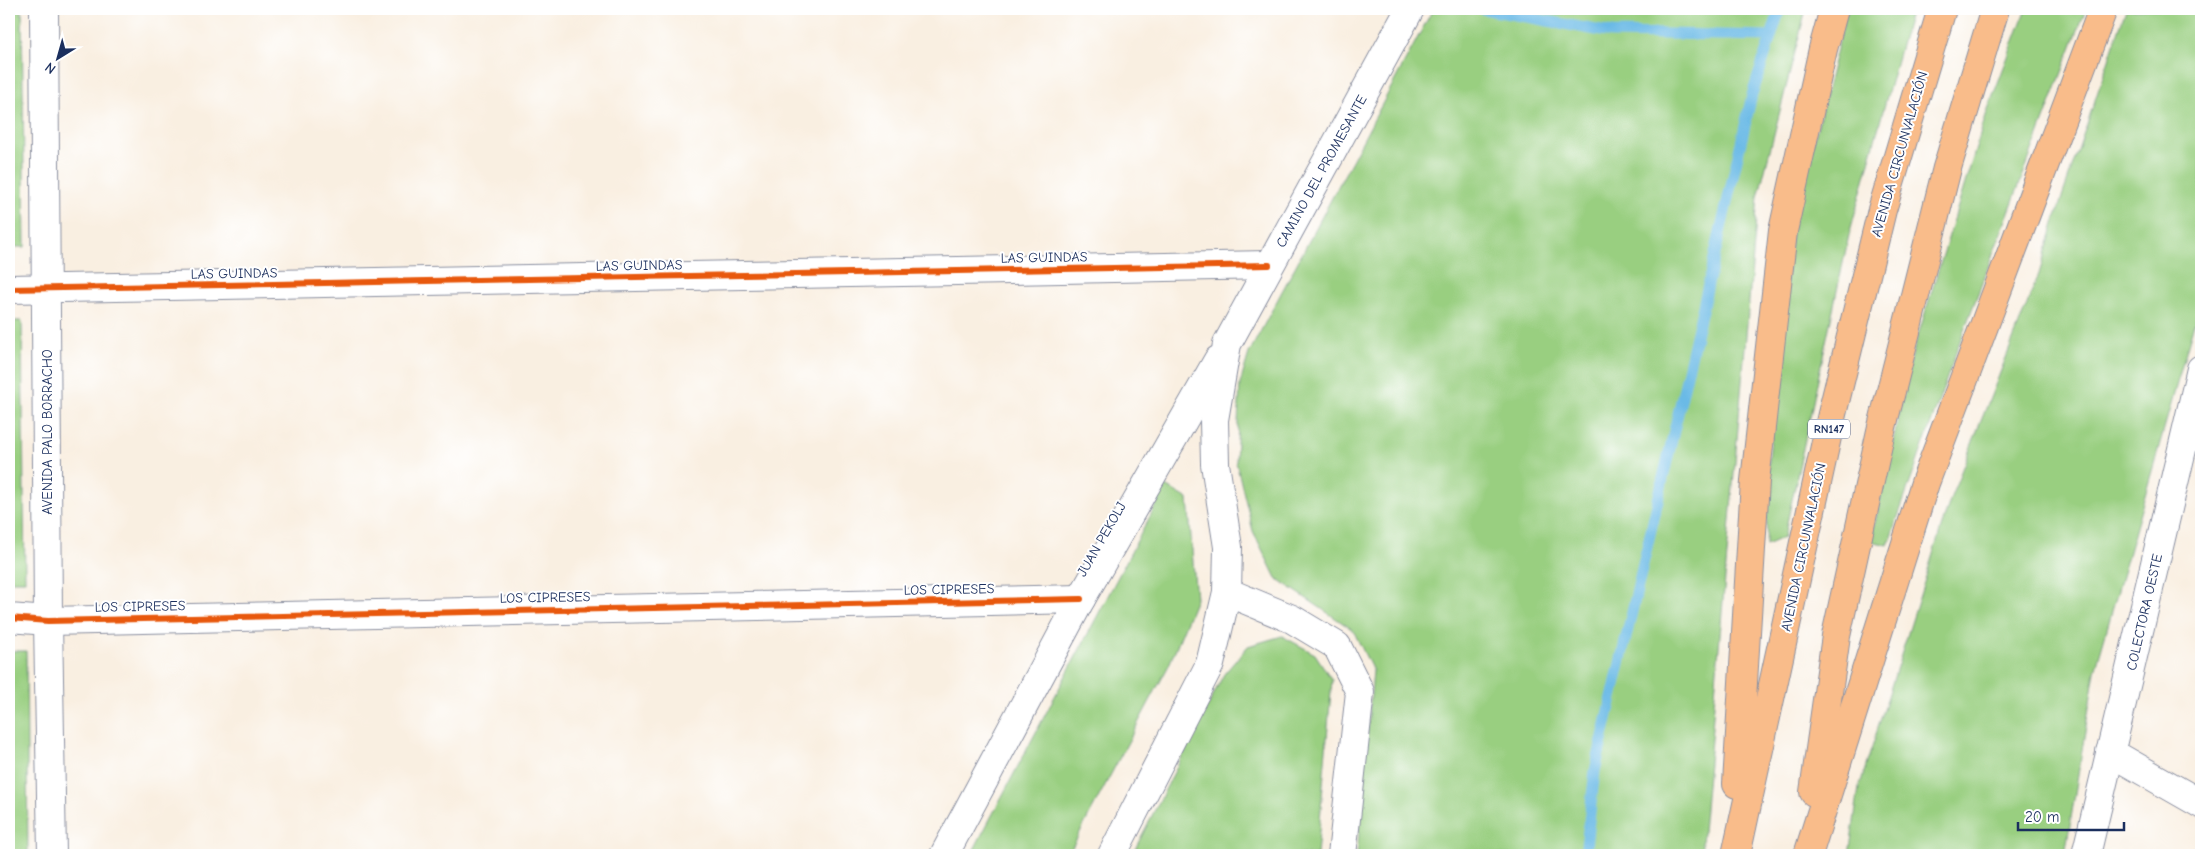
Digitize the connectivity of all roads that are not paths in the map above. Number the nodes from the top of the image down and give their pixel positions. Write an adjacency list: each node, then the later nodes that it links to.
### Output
1 (44, 9): 9 (street, AVENIDA PALO BORRACHO)
2 (1410, 9): 7 (street, CAMINO DEL PROMESANTE)
3 (1834, 9): 22 (highway)
4 (1942, 9): 22 (highway, AVENIDA CIRCUNVALACIÓN / RN147)
5 (1995, 9): 23 (highway)
6 (2103, 9): 23 (highway)
7 (1269, 265): 9 (street, LAS GUINDAS); 10 (street, CAMINO DEL PROMESANTE)
8 (9, 289): 9 (street, LAS GUINDAS)
9 (47, 289): 15 (street, AVENIDA PALO BORRACHO)
10 (1227, 344): 12 (street, CAMINO DEL PROMESANTE); 13 (street, JUAN PEKOLJ)
11 (2201, 369): 16 (street, COLECTORA OESTE)
12 (1227, 592): 20 (street); 21 (street)
13 (1081, 598): 15 (street, LOS CIPRESES); 19 (street, JUAN PEKOLJ)
14 (9, 618): 15 (street, LOS CIPRESES)
15 (48, 621): 18 (street, AVENIDA PALO BORRACHO)
16 (2110, 752): 17 (street); 24 (street, COLECTORA OESTE)
17 (2201, 804)
18 (52, 855)
19 (944, 855)
20 (1112, 855)
21 (1342, 855)
22 (1734, 855)
23 (1807, 855)
24 (2086, 855)

